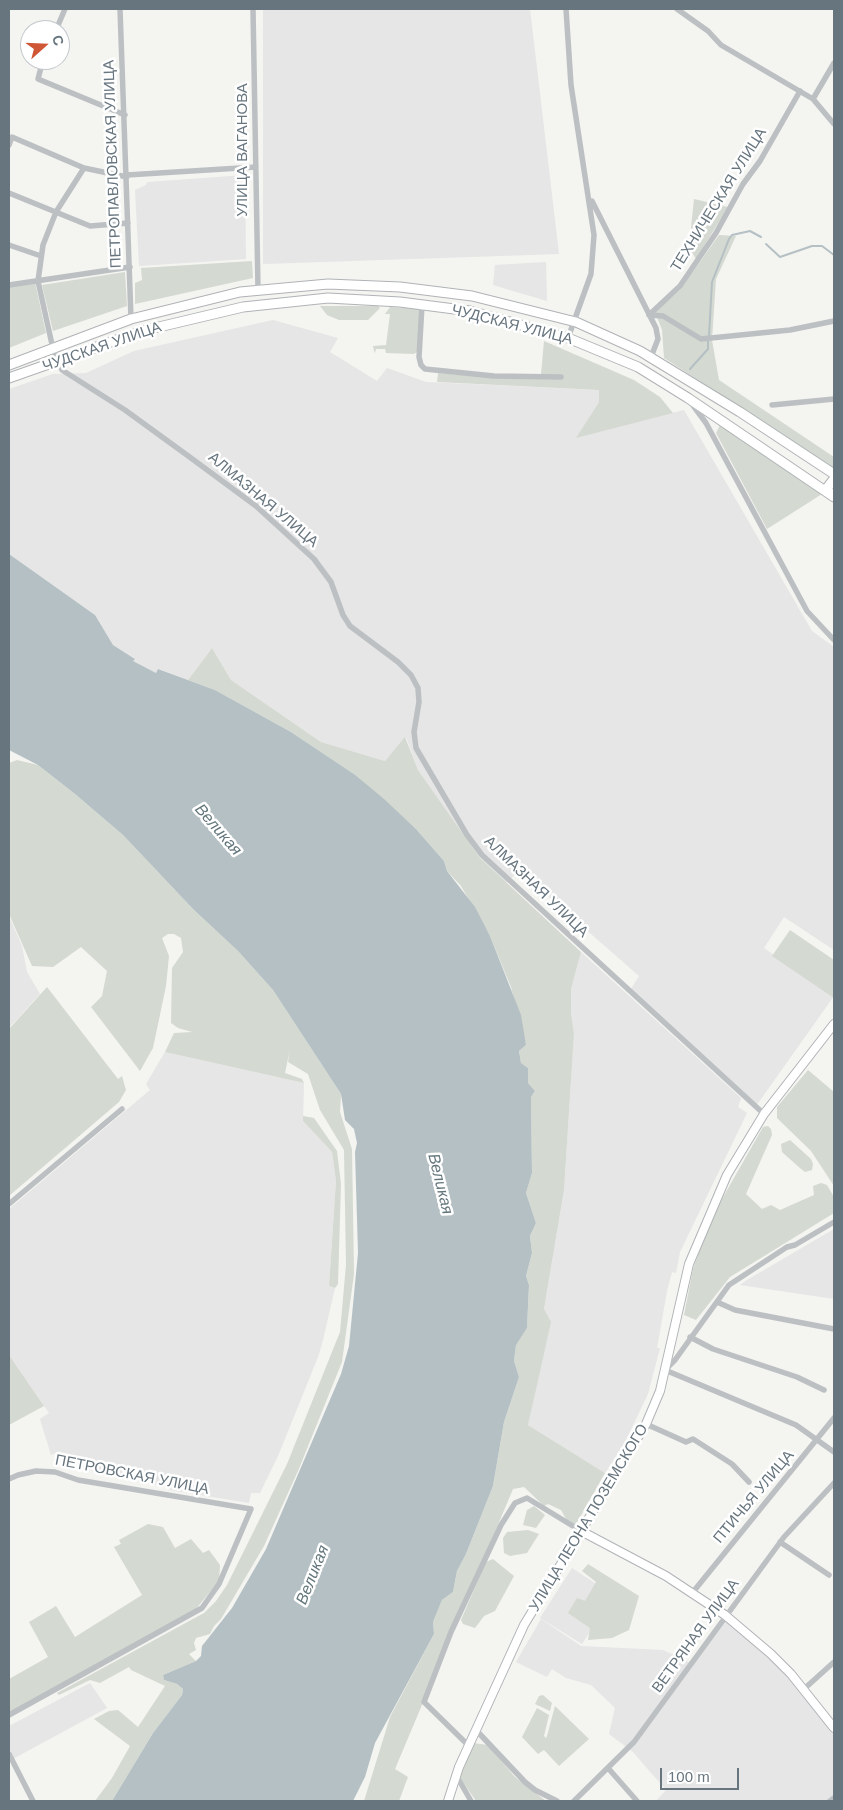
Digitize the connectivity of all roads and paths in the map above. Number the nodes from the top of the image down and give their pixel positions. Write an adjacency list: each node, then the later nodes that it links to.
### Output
1 (120, 9): 9 (street, ПЕТРОПАВЛОВСКАЯ УЛИЦА)
2 (253, 9): 13 (street, УЛИЦА ВАГАНОВА)
3 (566, 9): 16 (street)
4 (677, 9): 7 (street)
5 (834, 63): 8 (street)
6 (40, 70): 9 (street)
7 (800, 91): 8 (street); 29 (street, ТЕХНИЧЕСКАЯ УЛИЦА)
8 (813, 99): 10 (street)
9 (125, 115): 14 (street, ПЕТРОПАВЛОВСКАЯ УЛИЦА)
10 (834, 124)
11 (9, 146): 12 (street)
12 (84, 168): 14 (street); 17 (street)
13 (256, 168): 14 (street); 24 (street, УЛИЦА ВАГАНОВА)
14 (127, 176): 18 (street, ПЕТРОПАВЛОВСКАЯ УЛИЦА)
15 (9, 193): 17 (street)
16 (589, 195): 29 (street); 33 (street)
17 (56, 212): 18 (street); 20 (street)
18 (128, 223): 21 (street, ПЕТРОПАВЛОВСКАЯ УЛИЦА)
19 (9, 245): 20 (street)
20 (41, 256): 22 (street)
21 (130, 267): 22 (street); 30 (street, ПЕТРОПАВЛОВСКАЯ УЛИЦА)
22 (38, 281): 23 (street); 35 (street)
23 (9, 285)
24 (258, 290): 25 (highway, ЧУДСКАЯ УЛИЦА); 33 (highway, ЧУДСКАЯ УЛИЦА)
25 (218, 297): 26 (highway, ЧУДСКАЯ УЛИЦА); 28 (highway)
26 (183, 305): 30 (highway, ЧУДСКАЯ УЛИЦА); 31 (highway)
27 (422, 305): 28 (highway, ЧУДСКАЯ УЛИЦА); 34 (highway, ЧУДСКАЯ УЛИЦА); 39 (street)
28 (221, 312): 31 (highway, ЧУДСКАЯ УЛИЦА)
29 (649, 315): 32 (street); 36 (street)
30 (132, 319): 35 (highway, ЧУДСКАЯ УЛИЦА)
31 (186, 320): 37 (highway, ЧУДСКАЯ УЛИЦА)
32 (834, 321)
33 (576, 322): 34 (street); 36 (highway, ЧУДСКАЯ УЛИЦА)
34 (568, 338): 41 (highway, ЧУДСКАЯ УЛИЦА)
35 (53, 349): 37 (street); 38 (highway, ЧУДСКАЯ УЛИЦА)
36 (652, 358): 44 (highway, ЧУДСКАЯ УЛИЦА)
37 (58, 362): 40 (highway, ЧУДСКАЯ УЛИЦА); 52 (street, АЛМАЗНАЯ УЛИЦА)
38 (9, 365)
39 (561, 377)
40 (9, 378)
41 (688, 398): 47 (highway, ЧУДСКАЯ УЛИЦА); 49 (street)
42 (834, 399): 43 (street)
43 (772, 405)
44 (820, 465): 45 (highway, ЧУДСКАЯ УЛИЦА); 47 (highway)
45 (834, 474)
46 (834, 479): 48 (highway)
47 (809, 480): 48 (highway, ЧУДСКАЯ УЛИЦА)
48 (833, 496)
49 (834, 640)
50 (834, 1024): 52 (main road, УЛИЦА ЛЕОНА ПОЗЕМСКОГО)
51 (122, 1109): 53 (street)
52 (764, 1114): 58 (main road, УЛИЦА ЛЕОНА ПОЗЕМСКОГО)
53 (9, 1204)
54 (834, 1222): 55 (street)
55 (717, 1302): 56 (street); 57 (street)
56 (834, 1329)
57 (690, 1337): 58 (street); 59 (street)
58 (665, 1370): 61 (main road, УЛИЦА ЛЕОНА ПОЗЕМСКОГО); 62 (street)
59 (824, 1390)
60 (834, 1418): 62 (street, ПТИЧЬЯ УЛИЦА)
61 (646, 1424): 65 (street); 67 (main road, УЛИЦА ЛЕОНА ПОЗЕМСКОГО)
62 (818, 1441): 63 (street); 70 (street, ПТИЧЬЯ УЛИЦА)
63 (834, 1452)
64 (9, 1479): 74 (street, ПЕТРОВСКАЯ УЛИЦА)
65 (749, 1482)
66 (834, 1484): 68 (street, ВЕТРЯНАЯ УЛИЦА)
67 (581, 1531): 70 (main road); 76 (main road, УЛИЦА ЛЕОНА ПОЗЕМСКОГО); 77 (street)
68 (780, 1542): 69 (street); 71 (street, ВЕТРЯНАЯ УЛИЦА)
69 (828, 1574)
70 (693, 1592): 71 (main road)
71 (726, 1615): 73 (main road); 79 (street, ВЕТРЯНАЯ УЛИЦА)
72 (834, 1662): 73 (street)
73 (804, 1689): 75 (main road)
74 (9, 1715)
75 (834, 1728)
76 (476, 1730): 77 (main road, УЛИЦА ЛЕОНА ПОЗЕМСКОГО); 85 (street)
77 (468, 1746): 80 (main road, УЛИЦА ЛЕОНА ПОЗЕМСКОГО)
78 (9, 1754): 82 (street)
79 (608, 1768): 86 (street, ВЕТРЯНАЯ УЛИЦА); 87 (street)
80 (456, 1776): 83 (main road, УЛИЦА ЛЕОНА ПОЗЕМСКОГО); 84 (street)
81 (834, 1798): 88 (street)
82 (34, 1801)
83 (448, 1801)
84 (472, 1801)
85 (557, 1801)
86 (574, 1801)
87 (637, 1801)
88 (830, 1801)

